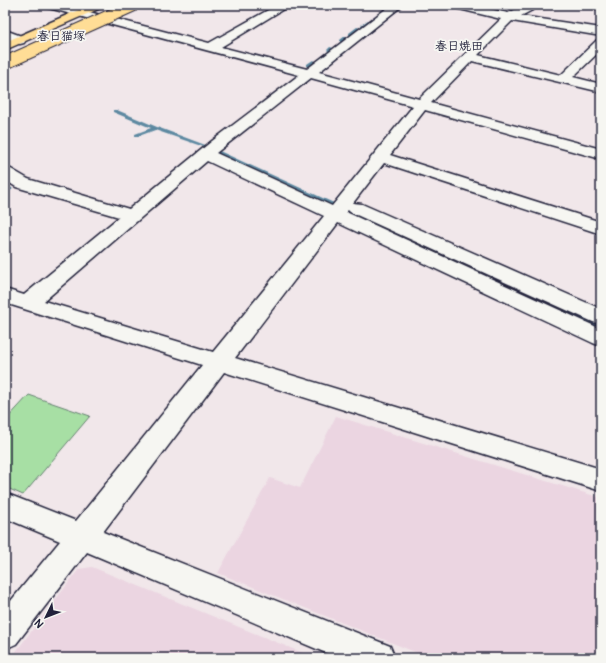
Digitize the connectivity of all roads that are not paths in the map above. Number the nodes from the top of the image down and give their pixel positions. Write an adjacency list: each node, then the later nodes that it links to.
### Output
1 (49, 5): 13 (street)
2 (99, 5): 13 (highway)
3 (104, 5): 20 (highway)
4 (119, 5): 22 (highway)
5 (134, 5): 24 (highway, bridge)
6 (141, 5): 15 (highway)
7 (285, 5): 21 (street)
8 (398, 5): 26 (street)
9 (455, 5): 14 (street)
10 (534, 5): 14 (street)
11 (596, 5): 12 (street)
12 (601, 6)
13 (80, 13): 15 (street); 18 (highway)
14 (509, 17): 16 (street); 23 (street)
15 (107, 21): 21 (street); 25 (highway)
16 (601, 32)
17 (5, 34): 18 (street)
18 (20, 40): 20 (highway)
19 (601, 43): 27 (street)
20 (5, 47)
21 (210, 48): 26 (street)
22 (5, 56)
23 (470, 57): 27 (street); 29 (street)
24 (5, 63)
25 (5, 68)
26 (308, 73): 29 (street); 30 (street)
27 (564, 79): 28 (street)
28 (601, 88)
29 (421, 105): 31 (street); 32 (street)
30 (212, 149): 34 (street); 35 (street)
31 (601, 154)
32 (380, 157): 34 (street); 36 (street)
33 (5, 173): 35 (street)
34 (340, 208): 39 (street); 40 (street); 41 (street)
35 (132, 215): 38 (street)
36 (601, 228)
37 (5, 296): 38 (street)
38 (28, 303): 41 (street)
39 (601, 317)
40 (601, 338)
41 (220, 362): 42 (street); 44 (street)
42 (601, 480)
43 (5, 505): 44 (street)
44 (82, 536): 45 (street); 46 (street)
45 (5, 633)
46 (378, 658)

